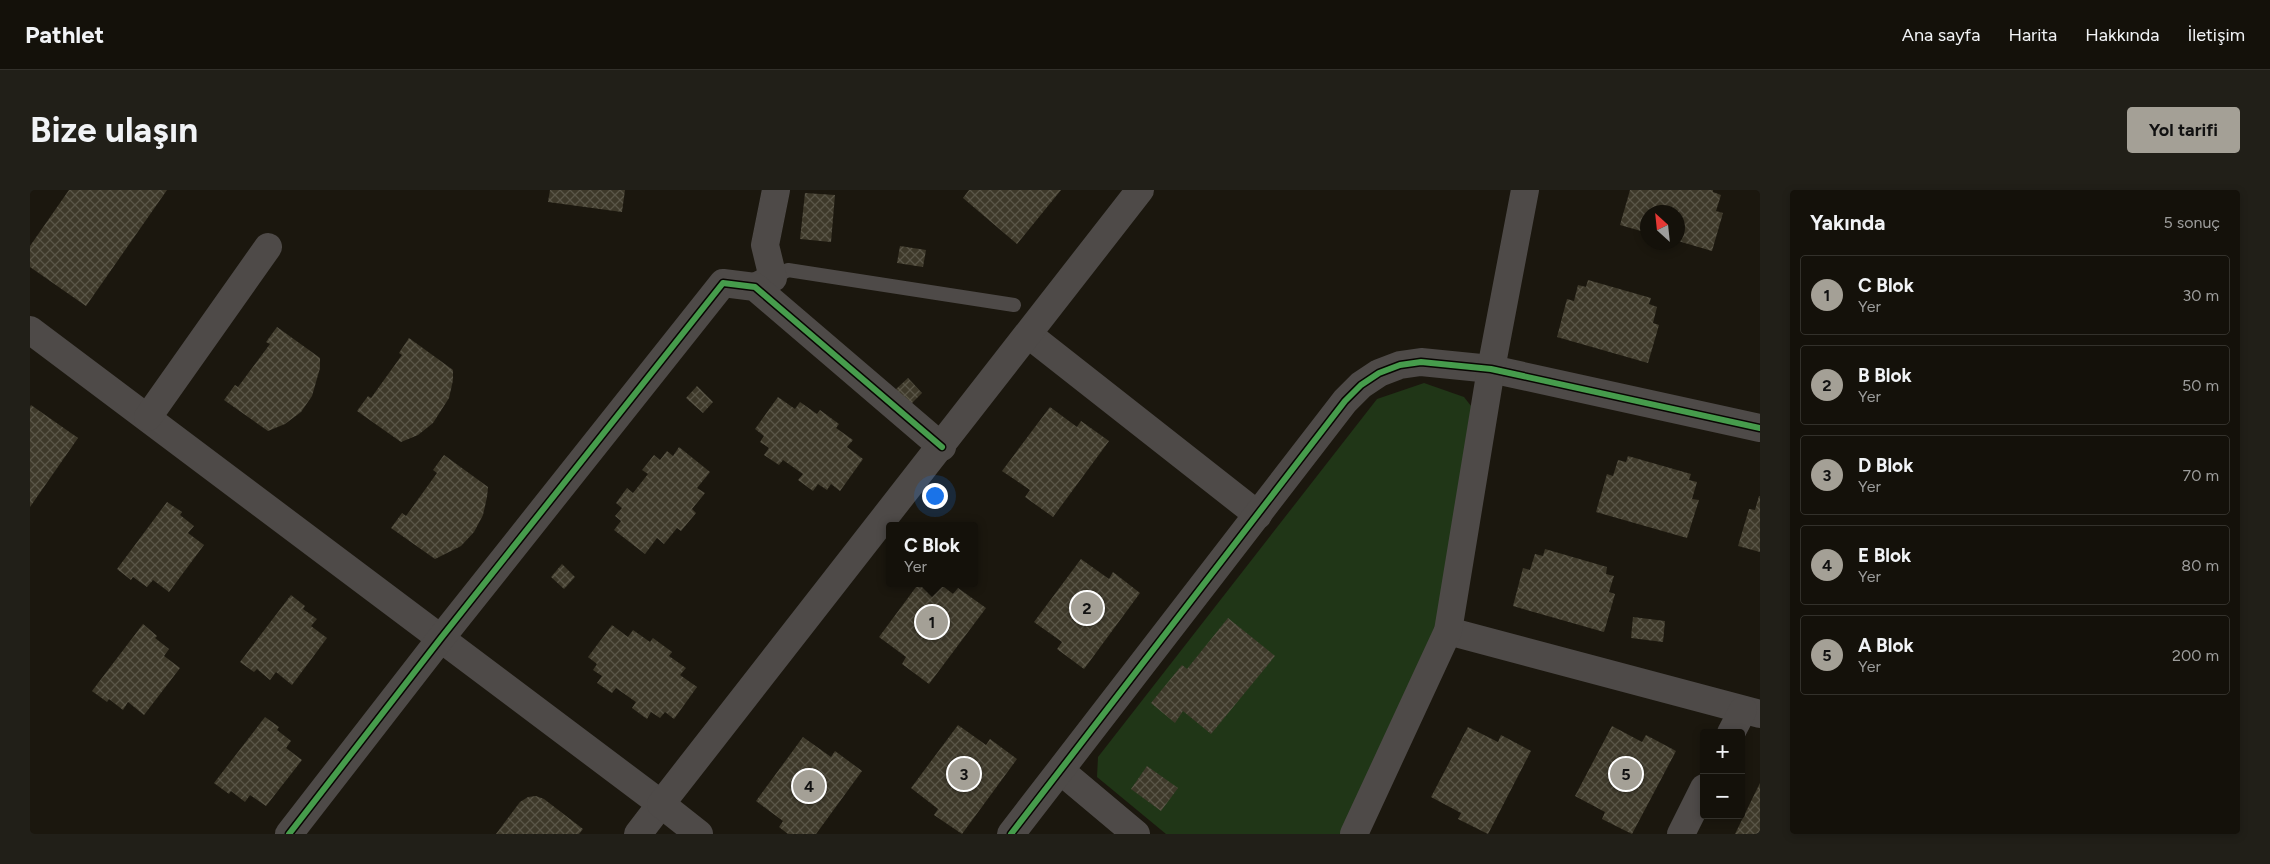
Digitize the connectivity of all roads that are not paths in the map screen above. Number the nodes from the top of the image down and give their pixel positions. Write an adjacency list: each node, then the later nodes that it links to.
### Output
1 (776, 190): 5 (street)
2 (1140, 190): 8 (street)
3 (1525, 190): 9 (street)
4 (268, 247): 10 (street)
5 (764, 282): 6 (lane); 12 (street); 15 (street)
6 (1014, 305)
7 (30, 330): 10 (street)
8 (1029, 335): 12 (street); 13 (street)
9 (1491, 370): 11 (street); 13 (street); 14 (street)
10 (148, 417): 15 (street)
11 (1760, 428)
12 (942, 447): 19 (street)
13 (1258, 514): 17 (street)
14 (1448, 631): 16 (street); 25 (street)
15 (441, 638): 19 (street); 20 (street)
16 (1745, 719)
17 (1061, 771): 23 (street); 24 (street)
18 (1700, 796): 26 (street)
19 (661, 804): 21 (street); 22 (street)
20 (290, 834)
21 (638, 834)
22 (699, 834)
23 (1011, 834)
24 (1136, 834)
25 (1354, 834)
26 (1681, 834)

